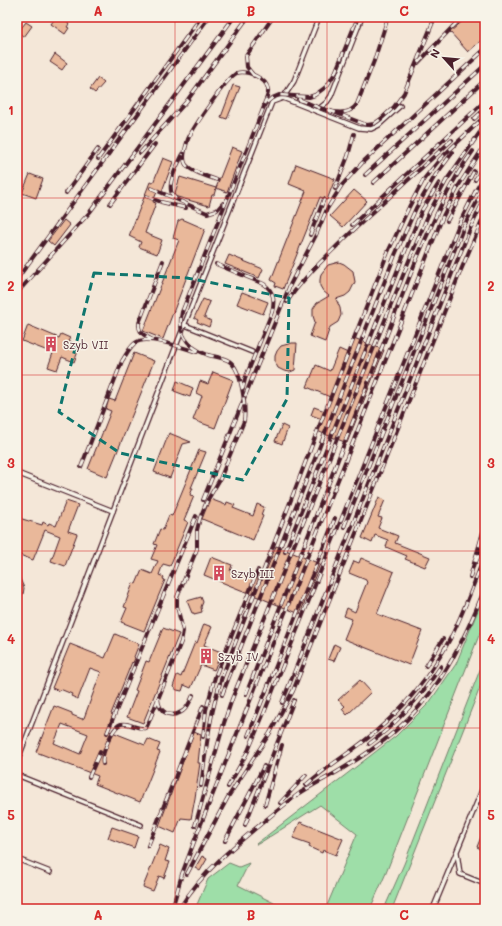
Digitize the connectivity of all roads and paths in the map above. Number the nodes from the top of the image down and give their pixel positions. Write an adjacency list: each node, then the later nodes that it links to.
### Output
1 (319, 17): 3 (lane)
2 (362, 17): 5 (lane)
3 (283, 98): 5 (lane); 6 (lane)
4 (400, 106): 5 (lane)
5 (316, 111)
6 (185, 325): 7 (lane); 9 (lane)
7 (252, 352)
8 (17, 473): 9 (lane)
9 (113, 511): 10 (lane)
10 (17, 762)
11 (17, 775): 13 (lane)
12 (485, 783): 14 (lane)
13 (141, 825)
14 (457, 852): 17 (lane); 18 (lane)
15 (17, 859): 16 (lane)
16 (50, 872)
17 (485, 884)
18 (433, 909)

